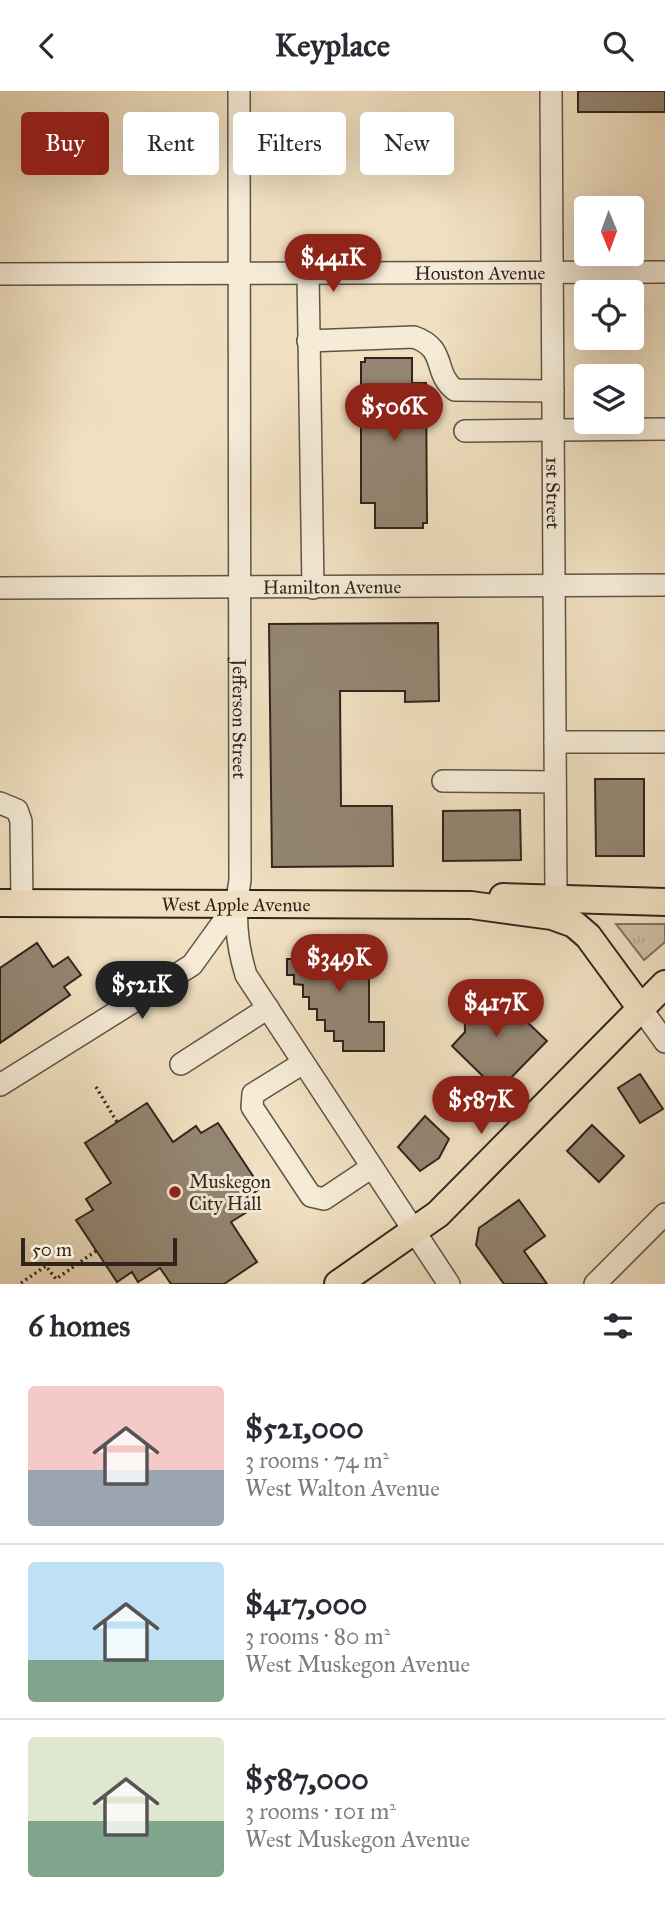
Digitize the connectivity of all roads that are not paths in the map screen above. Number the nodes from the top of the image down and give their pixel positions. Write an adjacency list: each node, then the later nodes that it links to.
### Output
1 (239, 91): 7 (street, Jefferson Street)
2 (551, 91): 3 (street, 1st Street)
3 (551, 272): 4 (street, Houston Avenue); 5 (street, Houston Avenue); 9 (street, 1st Street)
4 (665, 272)
5 (308, 273): 7 (street, Houston Avenue); 8 (street)
6 (0, 274): 7 (street, Houston Avenue)
7 (239, 274): 16 (street, Jefferson Street)
8 (308, 341): 9 (street); 17 (street)
9 (553, 391): 11 (street, 1st Street)
10 (665, 429): 11 (street)
11 (553, 431): 12 (street); 13 (street, 1st Street)
12 (465, 432)
13 (554, 585): 14 (street, Hamilton Avenue); 17 (street, Hamilton Avenue); 18 (street, 1st Street)
14 (665, 585)
15 (0, 588): 16 (street, Hamilton Avenue)
16 (240, 588): 17 (street, Hamilton Avenue); 26 (street, Jefferson Street)
17 (313, 588)
18 (555, 741): 19 (street); 21 (street, 1st Street)
19 (665, 741)
20 (443, 781): 21 (street)
21 (555, 782): 23 (street, 1st Street)
22 (0, 803): 25 (street)
23 (556, 896): 24 (main road, West Apple Avenue); 27 (main road, West Apple Avenue)
24 (665, 902)
25 (11, 904): 26 (main road, West Apple Avenue)
26 (236, 904): 27 (main road, West Apple Avenue); 30 (street, Jefferson Street); 34 (street)
27 (471, 905): 29 (main road, West Apple Avenue)
28 (665, 984): 29 (main road)
29 (640, 1007): 31 (street); 37 (main road)
30 (268, 1008): 32 (street, Jefferson Street); 33 (street)
31 (665, 1042)
32 (303, 1063): 35 (street, Jefferson Street); 35 (street)
33 (181, 1064)
34 (0, 1085)
35 (372, 1167): 37 (street, Jefferson Street)
36 (665, 1214): 40 (street)
37 (414, 1232): 38 (main road); 39 (street, Jefferson Street)
38 (338, 1284)
39 (449, 1284)
40 (595, 1284)

